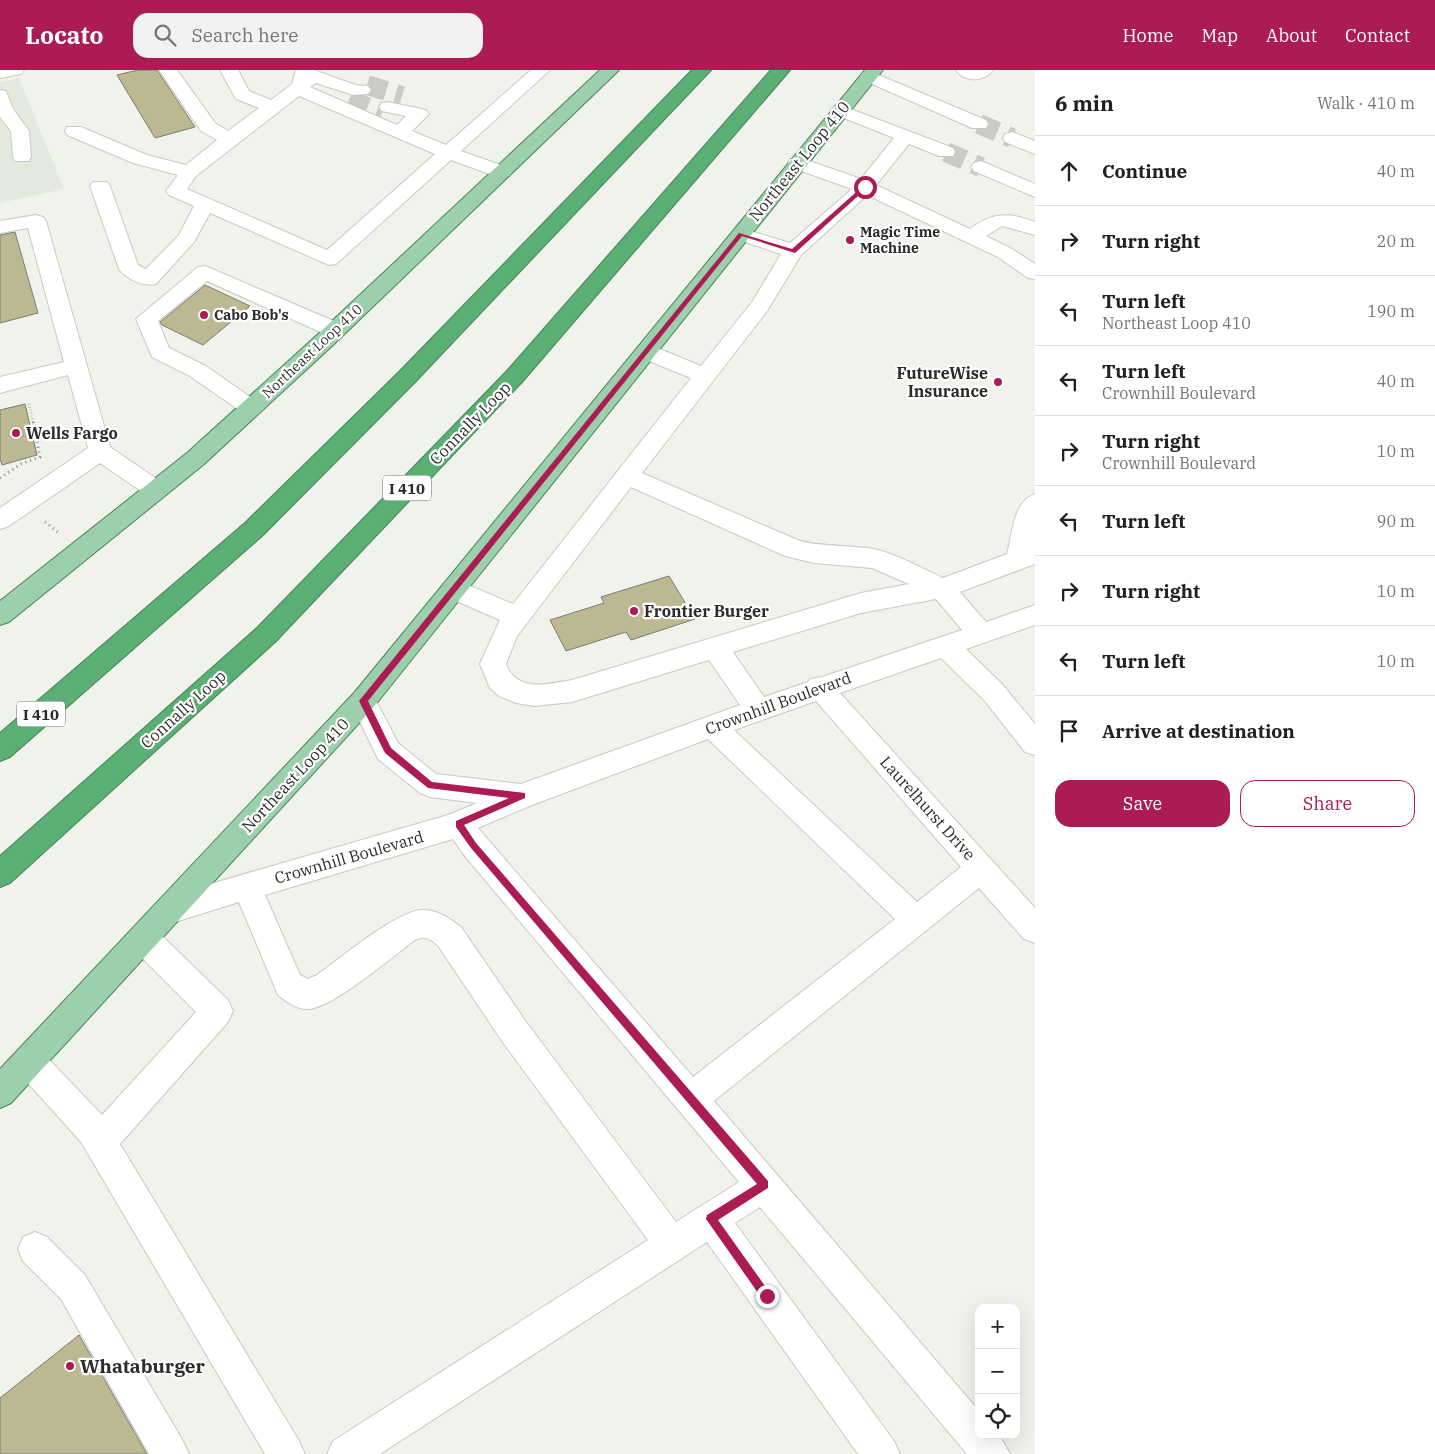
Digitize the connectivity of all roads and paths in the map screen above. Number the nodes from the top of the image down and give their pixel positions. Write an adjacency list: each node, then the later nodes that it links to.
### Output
1 (15, 70): 11 (street)
2 (168, 70): 24 (street)
3 (229, 70): 17 (street)
4 (541, 70): 27 (street)
5 (610, 70): 32 (main road, Northeast Loop 410)
6 (702, 70): 65 (highway, I 410)
7 (781, 70): 76 (highway, Connally Loop / I 410)
8 (965, 70): 9 (street)
9 (984, 70)
10 (314, 72): 13 (street); 14 (street)
11 (0, 73)
12 (871, 73): 18 (main road, Northeast Loop 410); 19 (street)
13 (299, 89): 17 (street); 21 (street)
14 (357, 92)
15 (0, 95): 28 (street)
16 (395, 105): 21 (street)
17 (273, 107): 24 (street)
18 (840, 110): 22 (street); 29 (main road, Northeast Loop 410)
19 (979, 124)
20 (74, 131): 31 (street)
21 (400, 132): 27 (street)
22 (905, 136): 26 (street); 34 (street)
23 (1012, 138): 25 (street)
24 (229, 139): 31 (street)
25 (1035, 148)
26 (946, 152)
27 (448, 153): 32 (street); 36 (street)
28 (22, 157)
29 (797, 163): 34 (street); 39 (main road, Northeast Loop 410)
30 (981, 167): 35 (street)
31 (189, 172): 36 (street)
32 (502, 172): 43 (main road, Northeast Loop 410)
33 (100, 186): 36 (street)
34 (865, 187): 40 (street); 41 (street)
35 (1035, 191)
36 (205, 204)
37 (0, 227): 45 (street)
38 (1035, 229): 40 (street)
39 (741, 234): 41 (street); 44 (main road, Northeast Loop 410)
40 (972, 237): 42 (street)
41 (793, 251): 46 (street)
42 (1035, 273)
43 (335, 330): 49 (main road, Northeast Loop 410); 49 (street)
44 (647, 352): 46 (street); 58 (main road, Northeast Loop 410)
45 (76, 366): 47 (street); 50 (street)
46 (706, 376): 51 (street)
47 (0, 384)
48 (29, 404): 52 (path)
49 (251, 408): 53 (main road, Northeast Loop 410)
50 (100, 450): 53 (street); 55 (street)
51 (627, 476): 57 (street); 61 (street)
52 (0, 478)
53 (156, 490): 59 (main road, Northeast Loop 410)
54 (1035, 503): 56 (street)
55 (0, 520)
56 (1027, 557): 57 (street)
57 (942, 588): 62 (street); 64 (street)
58 (454, 589): 61 (street); 67 (main road, Northeast Loop 410)
59 (0, 615)
60 (1035, 615): 62 (street, Crownhill Boulevard)
61 (517, 617): 64 (street)
62 (980, 633): 63 (street, Crownhill Boulevard)
63 (945, 645): 66 (street, Crownhill Boulevard); 71 (street)
64 (715, 647): 68 (street)
65 (82, 679): 70 (highway); 72 (highway, I 410)
66 (819, 688): 68 (street, Crownhill Boulevard); 75 (street, Laurelhurst Drive)
67 (363, 701): 73 (street, Crownhill Boulevard); 78 (main road, Northeast Loop 410)
68 (758, 710): 69 (street, Crownhill Boulevard)
69 (712, 726): 73 (street, Crownhill Boulevard); 79 (street)
70 (0, 739)
71 (1035, 744)
72 (0, 749)
73 (522, 796): 74 (street, Crownhill Boulevard)
74 (459, 824): 77 (street, Crownhill Boulevard); 84 (street)
75 (982, 868): 79 (street); 80 (street, Laurelhurst Drive)
76 (0, 874)
77 (247, 887): 78 (street, Crownhill Boulevard); 88 (street)
78 (172, 909): 81 (main road, Northeast Loop 410)
79 (916, 920): 84 (street)
80 (1035, 928)
81 (144, 939): 82 (main road, Northeast Loop 410); 85 (street)
82 (14, 1061): 83 (main road); 85 (street)
83 (0, 1092)
84 (691, 1099): 86 (street)
85 (100, 1142): 91 (street)
86 (764, 1185): 87 (street); 94 (street)
87 (711, 1219): 88 (street); 93 (street)
88 (672, 1244): 92 (street)
89 (36, 1249): 90 (street)
90 (170, 1454)
91 (286, 1454)
92 (346, 1454)
93 (881, 1454)
94 (991, 1454)

